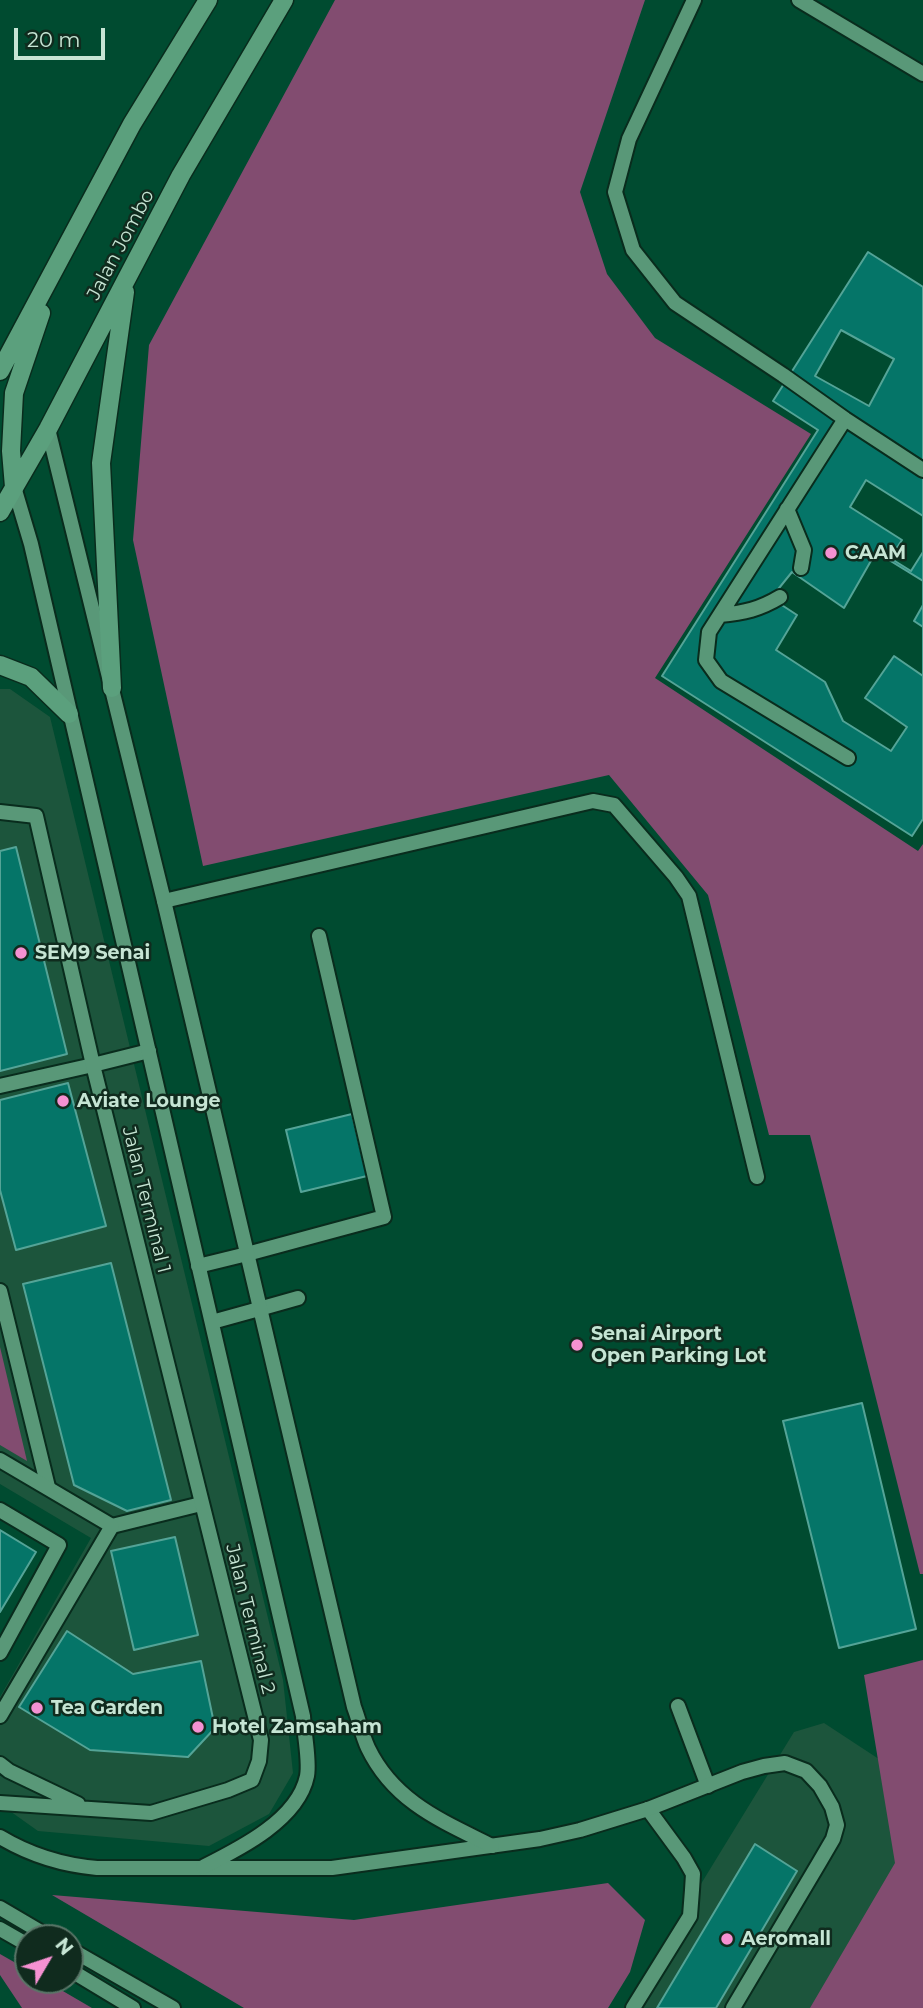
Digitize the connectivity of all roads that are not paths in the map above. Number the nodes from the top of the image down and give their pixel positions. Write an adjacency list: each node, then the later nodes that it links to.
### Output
1 (208, 0): 6 (main road)
2 (284, 0): 7 (main road, Jalan Jombo)
3 (694, 0): 9 (street)
4 (799, 0): 5 (street)
5 (923, 74)
6 (56, 268): 8 (main road); 11 (main road)
7 (127, 278): 10 (main road, Jalan Jombo); 20 (main road)
8 (0, 371)
9 (845, 419): 12 (street); 14 (street)
10 (48, 429): 11 (main road); 13 (main road, Jalan Jombo); 20 (street)
11 (5, 455): 13 (main road)
12 (923, 470)
13 (14, 487): 15 (main road, Jalan Jombo); 21 (street)
14 (787, 509): 16 (street); 18 (street)
15 (0, 512)
16 (801, 568)
17 (780, 597): 18 (street)
18 (720, 615): 22 (street)
19 (0, 665): 21 (main road)
20 (112, 688): 24 (street)
21 (69, 714): 26 (street)
22 (848, 758)
23 (0, 812): 27 (street, Jalan Terminal 1)
24 (164, 901): 29 (street); 30 (street)
25 (318, 936): 30 (street)
26 (149, 1051): 27 (street); 31 (street)
27 (93, 1065): 28 (street); 38 (street, Jalan Terminal 1)
28 (0, 1086)
29 (757, 1177)
30 (247, 1254): 31 (street); 34 (street)
31 (198, 1266): 35 (street)
32 (0, 1292): 37 (street)
33 (298, 1298): 34 (street)
34 (259, 1308): 35 (street); 50 (street)
35 (212, 1322): 51 (street)
36 (0, 1460): 37 (street)
37 (48, 1487): 40 (street)
38 (201, 1504): 40 (street); 47 (street, Jalan Terminal 2)
39 (0, 1510): 41 (street)
40 (112, 1526): 43 (street)
41 (0, 1653)
42 (678, 1706): 45 (street)
43 (0, 1716)
44 (0, 1764): 47 (street, Jalan Terminal 2)
45 (708, 1786): 48 (street); 59 (street)
46 (2, 1803): 47 (street, Jalan Terminal 2)
47 (85, 1807)
48 (648, 1809): 50 (street); 58 (street)
49 (0, 1837): 51 (street)
50 (492, 1846): 51 (street)
51 (203, 1867)
52 (0, 1909): 53 (street)
53 (26, 1924)
54 (84, 1957): 57 (street)
55 (84, 1978): 56 (street)
56 (133, 2008)
57 (173, 2008)
58 (633, 2008)
59 (733, 2008)

